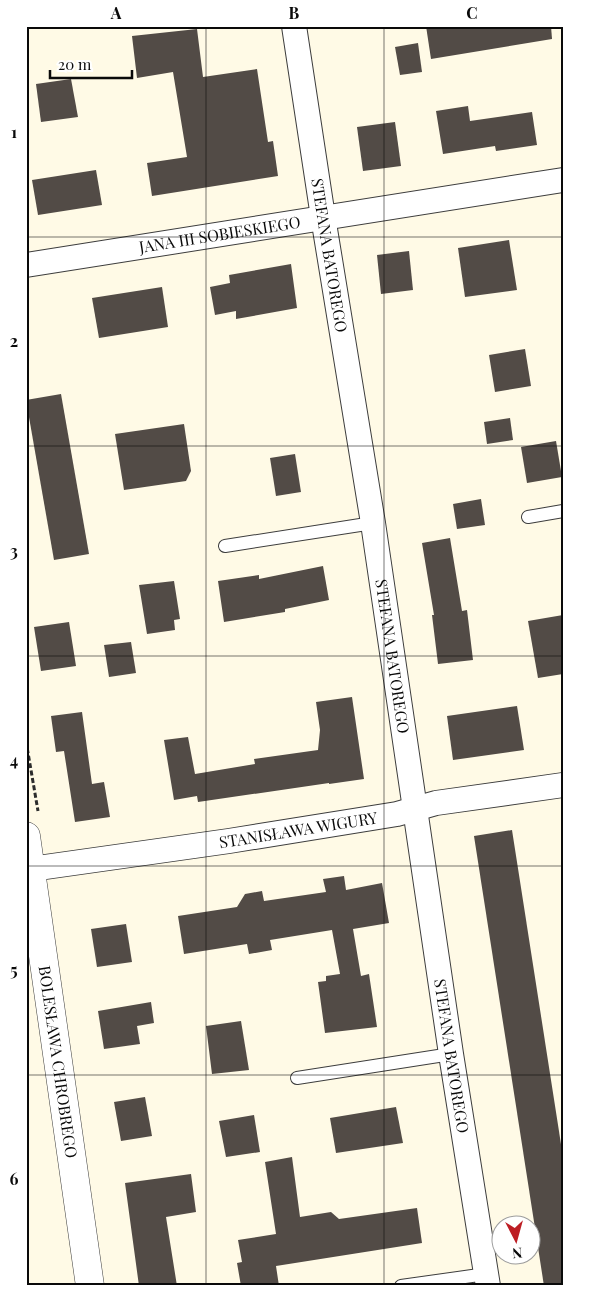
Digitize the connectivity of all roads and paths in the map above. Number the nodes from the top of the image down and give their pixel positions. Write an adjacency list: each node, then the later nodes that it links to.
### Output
1 (294, 26): 3 (street, STEFANA BATOREGO)
2 (563, 180): 3 (street, JANA III SOBIESKIEGO)
3 (322, 217): 4 (street, JANA III SOBIESKIEGO); 7 (street, STEFANA BATOREGO)
4 (26, 265)
5 (563, 511): 6 (lane)
6 (528, 517)
7 (373, 523): 8 (lane); 10 (street, STEFANA BATOREGO)
8 (225, 546)
9 (563, 785): 10 (street, STANISŁAWA WIGURY)
10 (414, 809): 12 (street, STANISŁAWA WIGURY); 13 (street, STEFANA BATOREGO)
11 (26, 836): 12 (street, BOLESŁAWA CHROBREGO)
12 (31, 870): 16 (street, BOLESŁAWA CHROBREGO)
13 (450, 1054): 14 (lane); 15 (street, STEFANA BATOREGO)
14 (297, 1078)
15 (486, 1280): 17 (lane)
16 (90, 1286)
17 (401, 1286)

